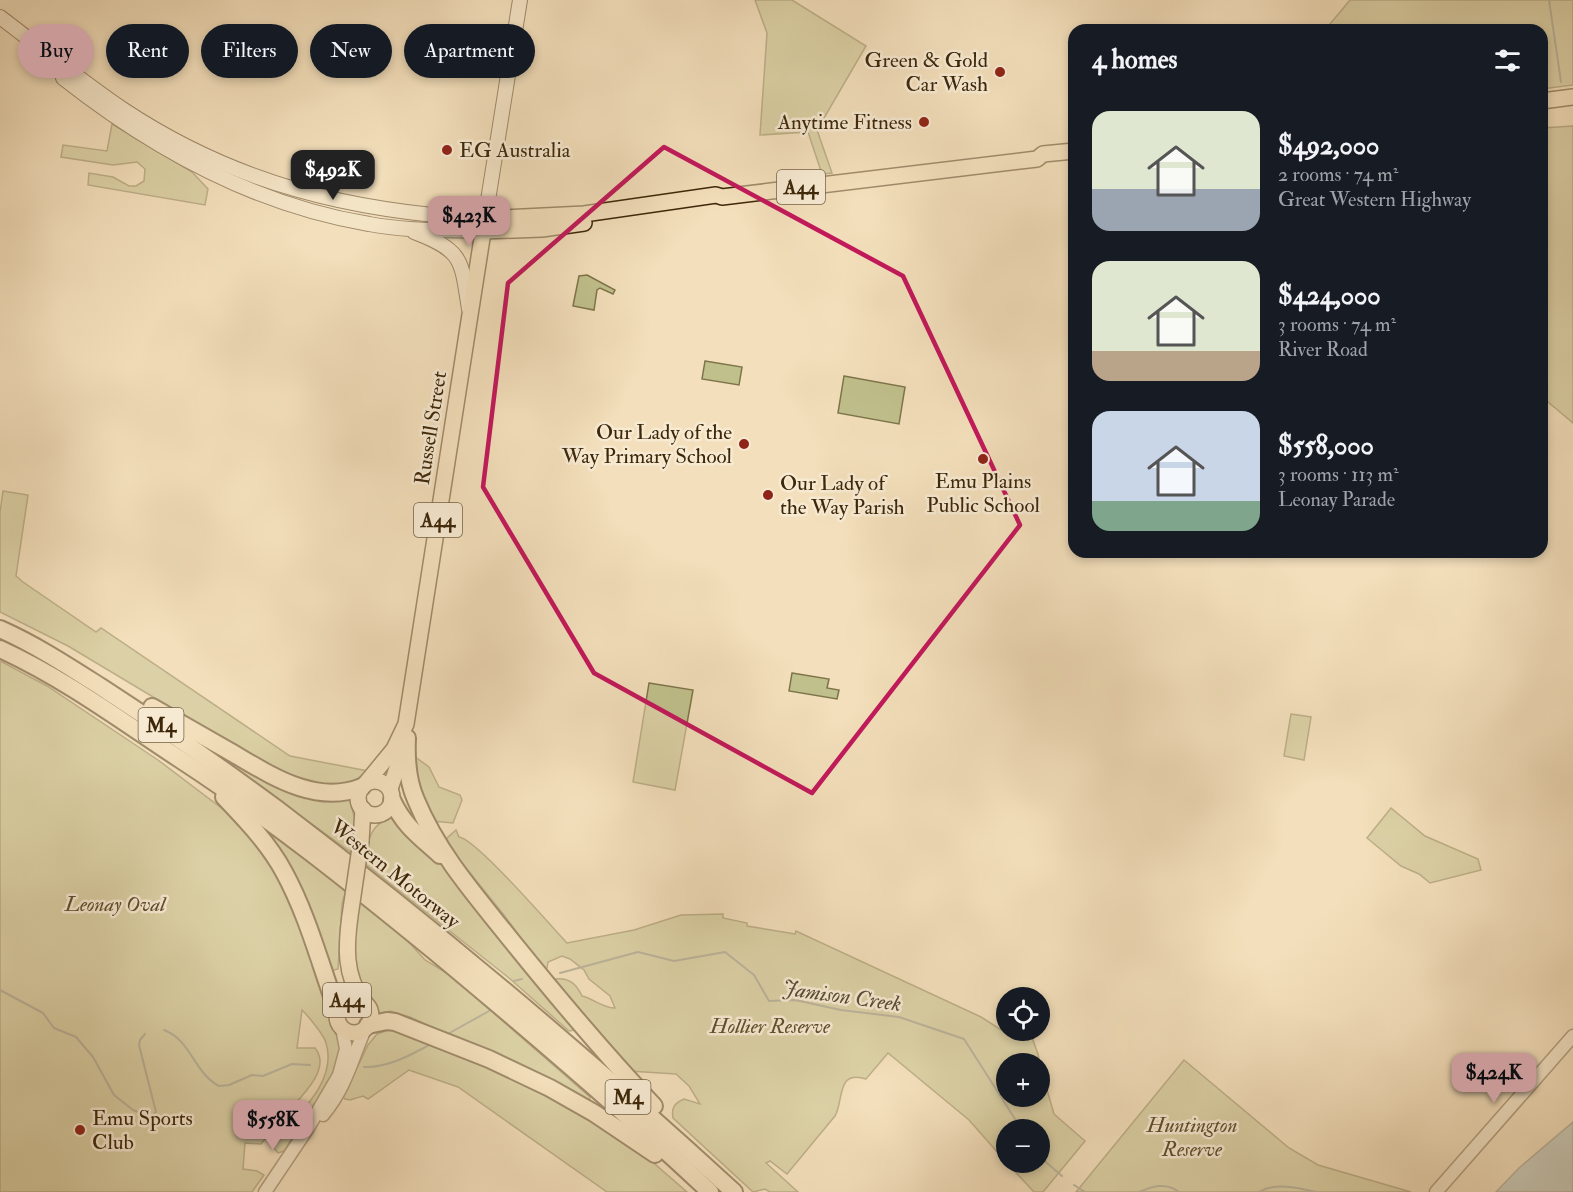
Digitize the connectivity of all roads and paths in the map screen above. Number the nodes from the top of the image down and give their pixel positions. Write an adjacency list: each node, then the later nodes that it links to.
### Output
1 (520, 0): 9 (main road, Russell Street)
2 (0, 16): 9 (main road)
3 (0, 28): 10 (main road)
4 (1573, 97): 5 (highway)
5 (1548, 99)
6 (1068, 152): 7 (highway, A44)
7 (1037, 159): 8 (highway, A44); 9 (highway, A44)
8 (1068, 160)
9 (484, 225): 10 (main road); 11 (highway, Russell Street / A44)
10 (404, 228): 11 (main road, Russell Street)
11 (470, 317): 15 (highway, Russell Street / A44)
12 (0, 622): 17 (highway)
13 (0, 629): 22 (highway, Western Motorway / M4)
14 (0, 649): 16 (highway, Western Motorway / M4)
15 (406, 731): 17 (highway, Russell Street / A44); 18 (highway, Russell Street / A44); 20 (highway, M4)
16 (181, 760): 22 (highway, Western Motorway / M4); 24 (highway, M4)
17 (364, 785): 18 (highway); 19 (highway)
18 (391, 794): 19 (highway, A44); 20 (highway, M4)
19 (369, 812): 21 (highway, A44, bridge)
20 (450, 865): 34 (highway, M4)
21 (347, 964): 23 (highway, A44); 24 (highway, A44)
22 (487, 986): 25 (highway, Western Motorway / M4)
23 (363, 1001): 24 (highway, A44); 26 (highway, A44)
24 (339, 1008): 27 (highway, A44)
25 (513, 1008): 32 (highway, Western Motorway / M4); 33 (highway, Western Motorway / M4)
26 (366, 1027): 27 (highway, A44); 29 (street); 31 (highway)
27 (342, 1028): 29 (street)
28 (1573, 1036): 35 (street)
29 (308, 1128): 30 (street)
30 (265, 1192)
31 (699, 1192)
32 (710, 1192)
33 (734, 1192)
34 (744, 1192)
35 (1436, 1192)

